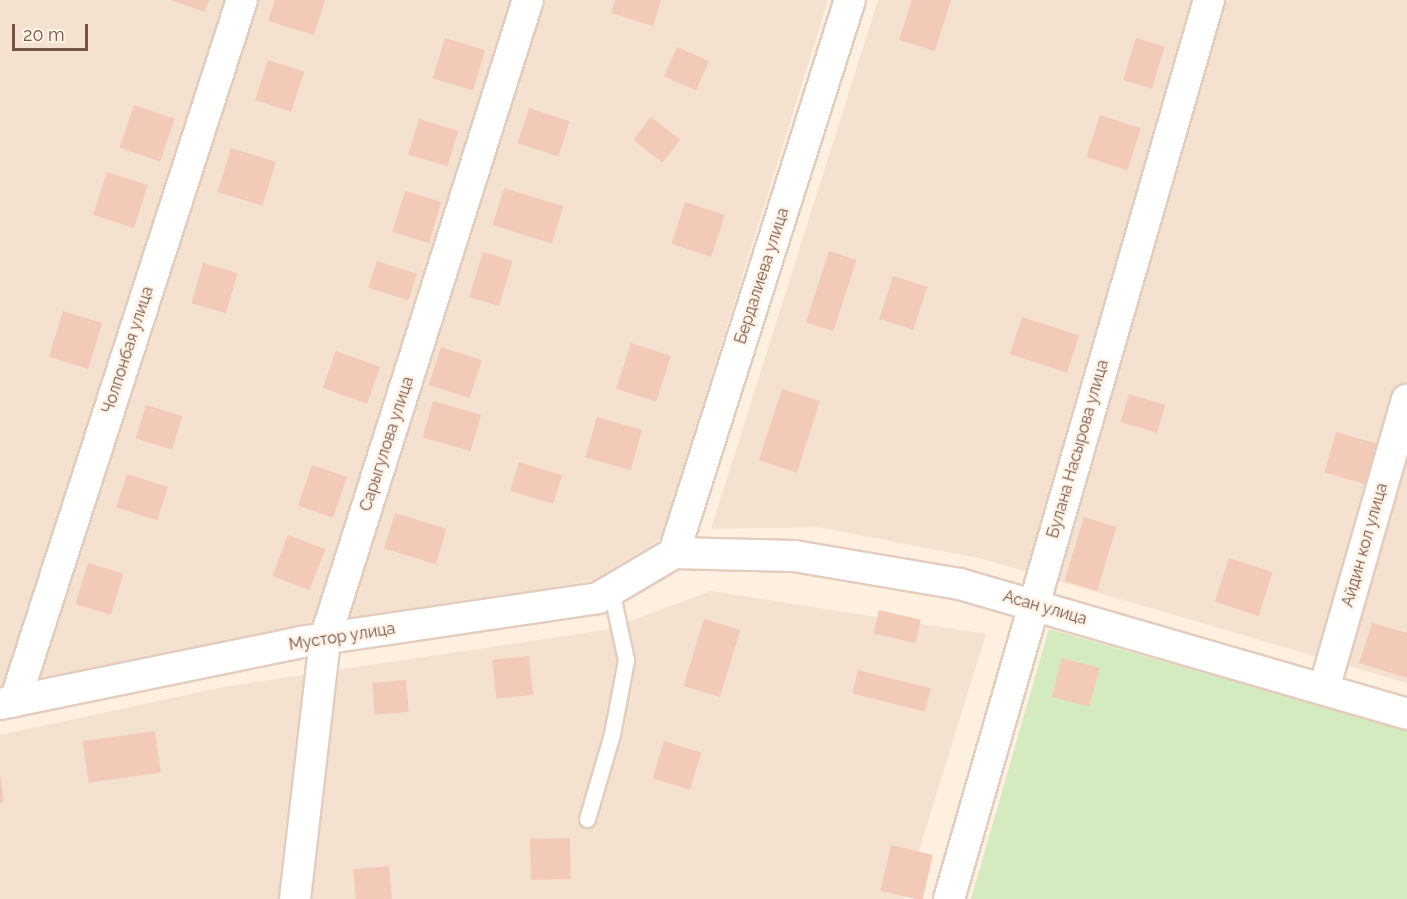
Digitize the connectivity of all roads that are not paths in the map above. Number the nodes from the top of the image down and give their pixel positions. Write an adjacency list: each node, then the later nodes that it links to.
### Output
1 (242, 0): 11 (street, Чолпонбая улица)
2 (528, 0): 9 (street, Сарыгулова улица)
3 (850, 0): 6 (street, Бердалиева улица)
4 (1209, 0): 8 (street, Булана Насырова улица)
5 (1407, 400): 10 (street, Айдин кол улица)
6 (674, 552): 7 (street, Мустор улица); 8 (street, Асан улица)
7 (611, 590): 9 (street, Мустор улица); 13 (lane)
8 (1033, 603): 10 (street, Асан улица); 15 (street, Булана Насырова улица)
9 (326, 639): 11 (street, Мустор улица); 14 (street, Сарыгулова улица)
10 (1324, 689): 12 (street, Асан улица)
11 (7, 702)
12 (1407, 714)
13 (587, 819)
14 (295, 899)
15 (949, 899)

